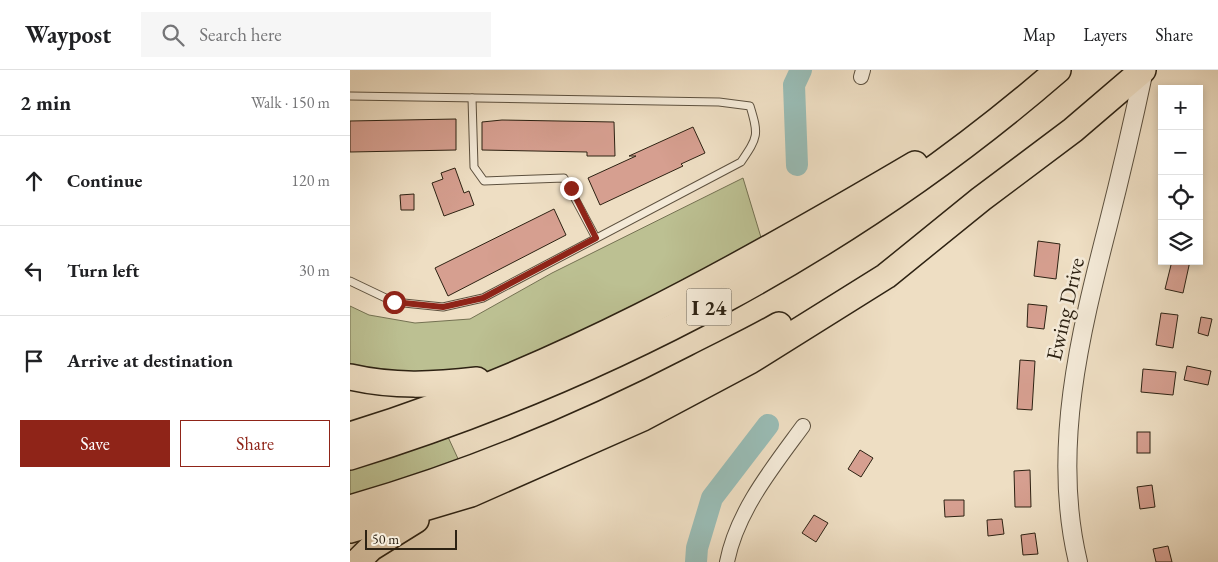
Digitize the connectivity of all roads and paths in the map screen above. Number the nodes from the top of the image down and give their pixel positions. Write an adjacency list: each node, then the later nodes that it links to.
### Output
1 (1058, 70): 3 (highway, I 24)
2 (1144, 70): 6 (highway, I 24); 19 (street, Ewing Drive)
3 (1032, 92): 10 (highway); 13 (highway, I 24)
4 (350, 96): 5 (lane)
5 (472, 98): 7 (lane); 7 (lane)
6 (981, 199): 14 (highway); 15 (highway, I 24)
7 (596, 238): 8 (lane)
8 (350, 281)
9 (350, 377): 10 (highway)
10 (507, 377): 12 (highway)
11 (803, 426): 18 (street)
12 (350, 435)
13 (350, 457)
14 (471, 494): 16 (highway); 17 (highway)
15 (350, 508)
16 (350, 530)
17 (357, 562)
18 (727, 562)
19 (1078, 562)

